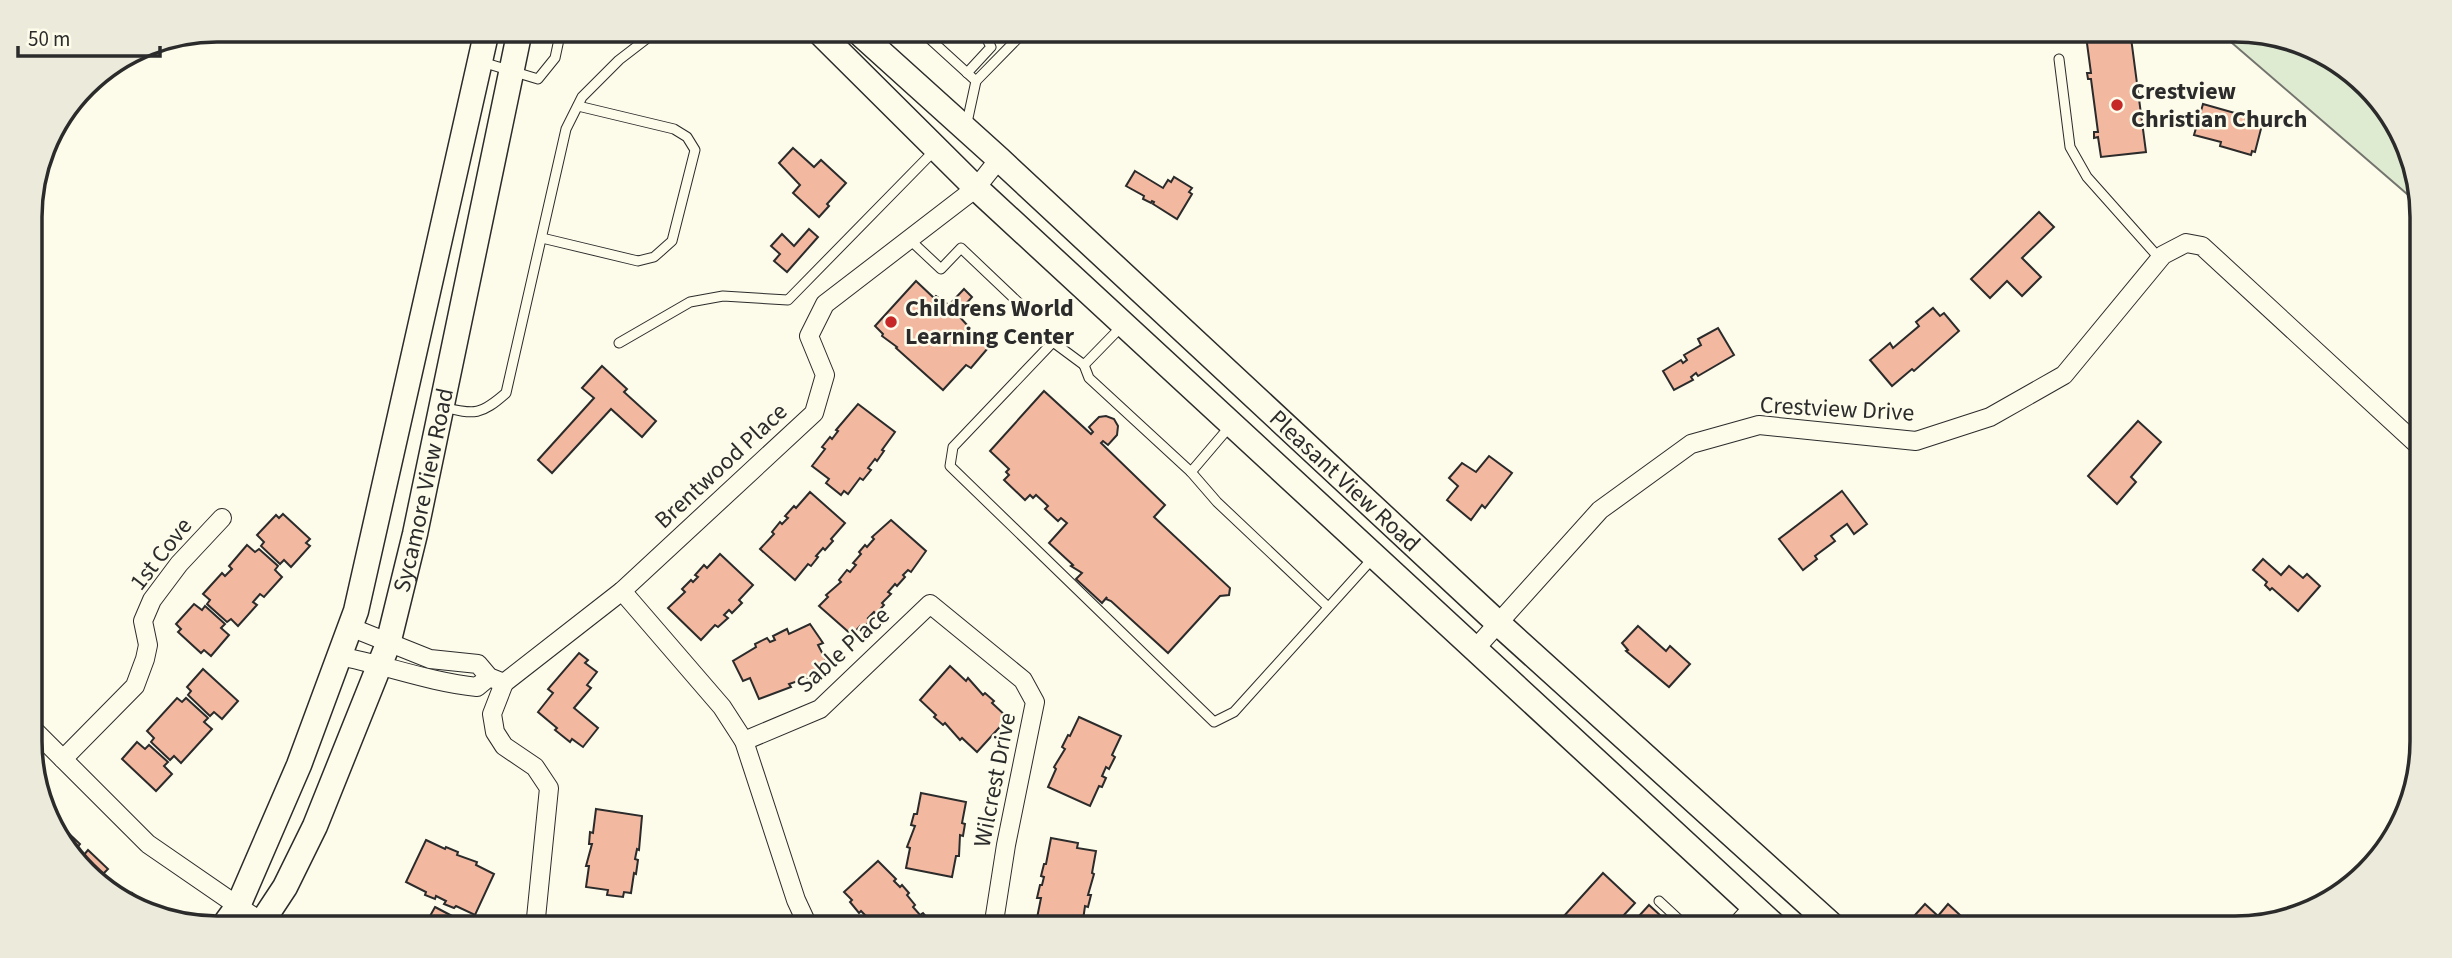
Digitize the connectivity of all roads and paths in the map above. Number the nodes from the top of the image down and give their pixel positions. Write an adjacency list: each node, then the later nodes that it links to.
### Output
1 (484, 42): 11 (main road, Sycamore View Road)
2 (518, 42): 12 (main road, Sycamore View Road)
3 (558, 42): 12 (lane)
4 (642, 42): 15 (lane)
5 (829, 42): 17 (main road, Pleasant View Road)
6 (869, 42): 16 (main road, Pleasant View Road)
7 (933, 42): 13 (lane)
8 (988, 42): 13 (lane)
9 (1014, 42): 14 (lane)
10 (2059, 59): 22 (lane)
11 (480, 61): 12 (lane); 28 (main road, Sycamore View Road)
12 (512, 71): 29 (main road, Sycamore View Road)
13 (967, 73): 14 (lane)
14 (976, 81): 16 (lane)
15 (578, 106): 20 (lane); 20 (lane)
16 (966, 129): 18 (main road, Pleasant View Road)
17 (936, 149): 19 (main road, Pleasant View Road); 25 (lane)
18 (999, 159): 19 (street, Brentwood Place); 27 (main road, Pleasant View Road)
19 (976, 188): 21 (street, Brentwood Place); 24 (main road, Pleasant View Road)
20 (542, 239): 29 (lane)
21 (909, 239): 23 (lane); 35 (street, Brentwood Place)
22 (2160, 260): 31 (street, Crestview Drive); 38 (street, Crestview Drive)
23 (1021, 305)
24 (1123, 324): 26 (lane); 30 (main road, Pleasant View Road)
25 (619, 343)
26 (1084, 365): 32 (lane); 37 (lane)
27 (1256, 398): 30 (main road); 38 (main road, Pleasant View Road)
28 (403, 399): 29 (main road); 39 (main road, Sycamore View Road)
29 (442, 407): 41 (main road, Sycamore View Road)
30 (1231, 424): 32 (lane); 34 (main road, Pleasant View Road)
31 (2410, 438)
32 (1191, 472): 37 (lane)
33 (222, 518): 46 (street, 1st Cove)
34 (1375, 556): 37 (lane); 40 (main road, Pleasant View Road)
35 (622, 591): 43 (street, Brentwood Place); 45 (street)
36 (930, 604): 45 (street, Sable Place); 55 (street, Wilcrest Drive)
37 (1328, 607)
38 (1499, 624): 40 (street, Crestview Drive); 59 (main road, Pleasant View Road)
39 (350, 627): 41 (street, Brentwood Place); 42 (main road, Sycamore View Road)
40 (1475, 649): 48 (main road, Pleasant View Road)
41 (383, 654): 42 (street, Brentwood Place); 43 (street, Brentwood Place); 52 (main road, Sycamore View Road)
42 (339, 656): 49 (main road, Sycamore View Road)
43 (497, 680): 53 (street)
44 (42, 738): 46 (street)
45 (744, 741): 54 (street)
46 (64, 759): 49 (street)
47 (1659, 901): 56 (lane)
48 (1751, 904): 57 (lane); 58 (main road, Pleasant View Road)
49 (238, 906): 50 (main road, Sycamore View Road); 51 (street)
50 (231, 916)
51 (250, 916)
52 (269, 916)
53 (536, 916)
54 (803, 916)
55 (995, 916)
56 (1676, 916)
57 (1740, 916)
58 (1764, 916)
59 (1822, 916)

